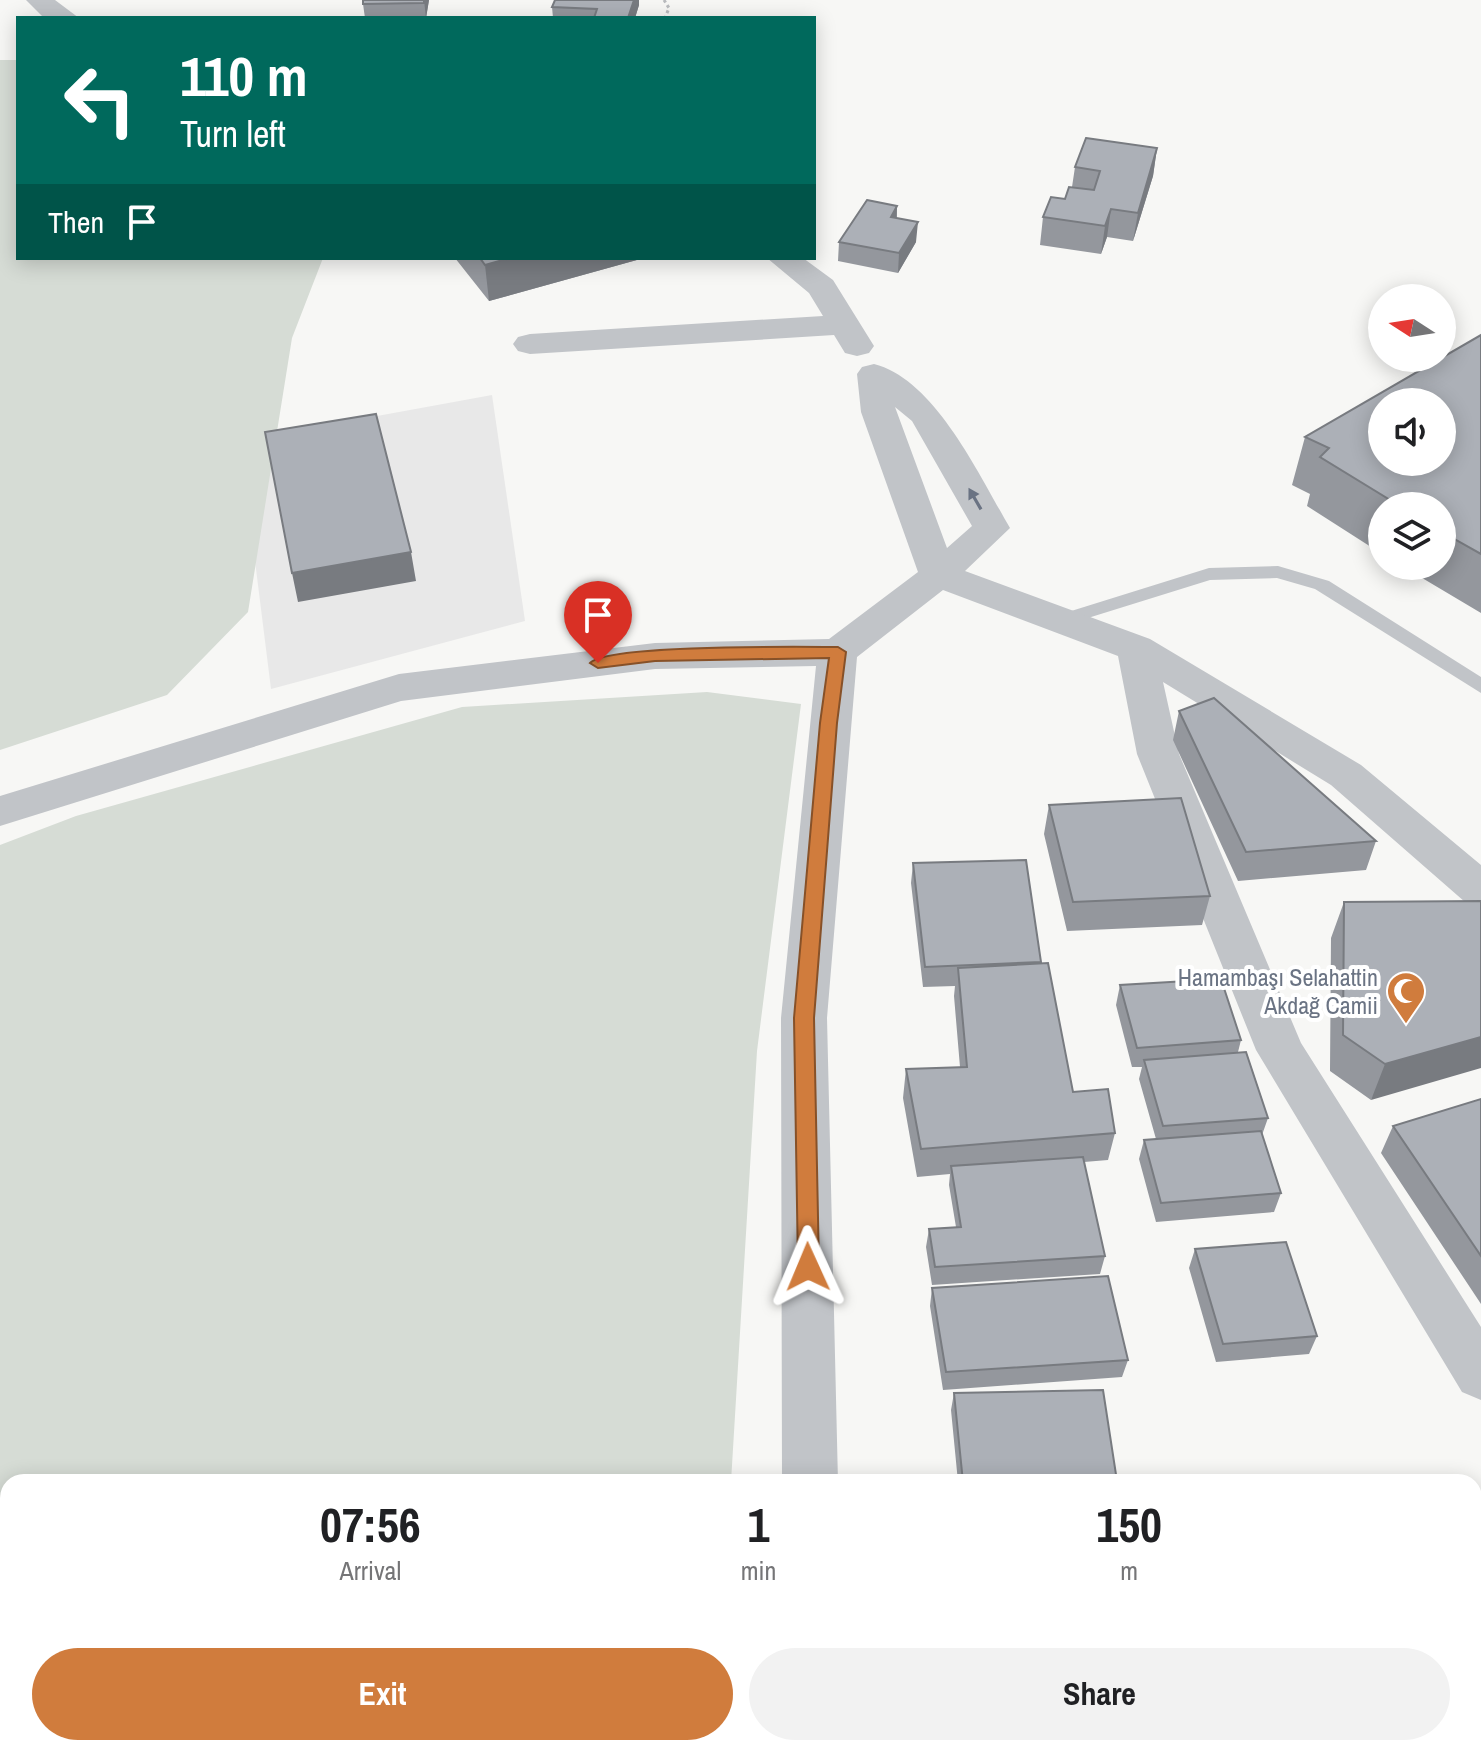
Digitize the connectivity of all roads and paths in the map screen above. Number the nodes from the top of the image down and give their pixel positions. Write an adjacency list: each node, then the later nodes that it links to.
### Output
1 (39, 0): 2 (street)
2 (58, 16)
3 (786, 260): 4 (street)
4 (845, 325): 5 (street); 6 (street)
5 (530, 344)
6 (874, 374): 7 (street); 7 (street, one-way to 6)
7 (938, 575): 8 (street); 10 (street)
8 (1059, 621): 9 (street); 11 (lane)
9 (1136, 648): 13 (street); 14 (street)
10 (838, 652): 12 (street); 15 (street)
11 (1481, 686)
12 (0, 811)
13 (1481, 890)
14 (1481, 1375)
15 (810, 1474)

